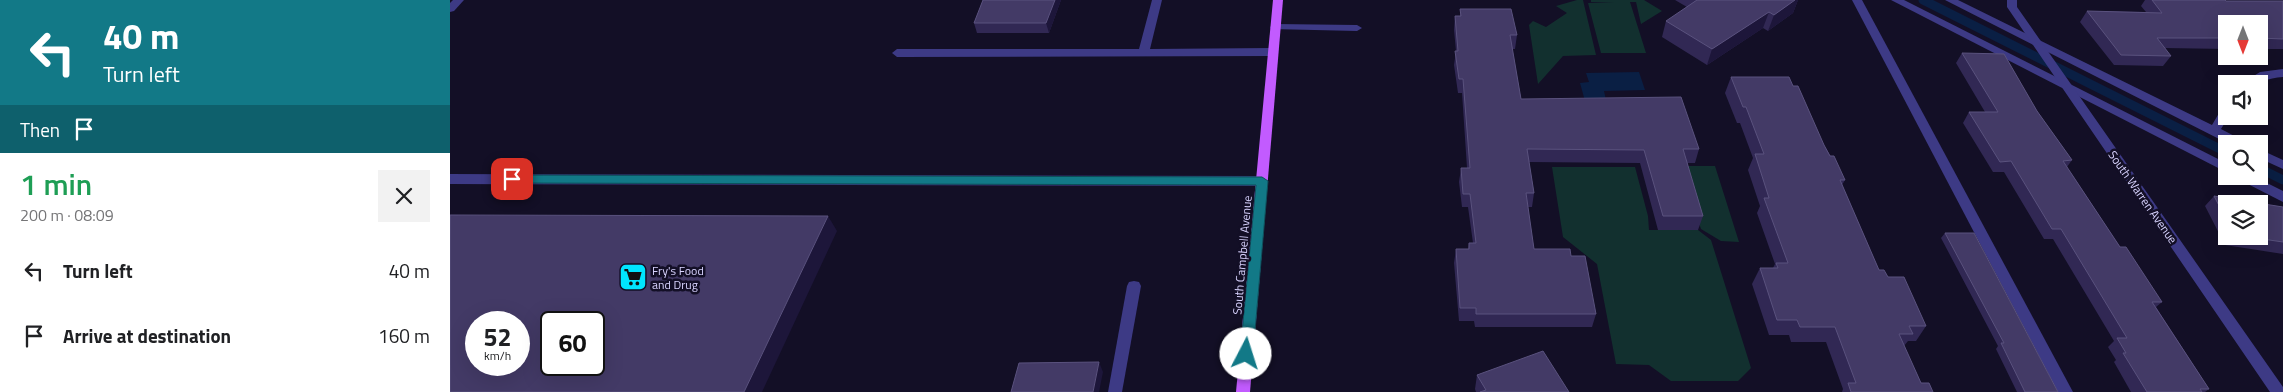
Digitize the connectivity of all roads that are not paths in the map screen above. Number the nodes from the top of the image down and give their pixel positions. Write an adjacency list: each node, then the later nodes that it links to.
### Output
1 (459, 0): 8 (street)
2 (1157, 0): 12 (street)
3 (1278, 0): 9 (main road, South Campbell Avenue)
4 (1857, 0): 31 (street)
5 (1896, 0): 17 (street)
6 (1950, 0): 11 (street)
7 (2012, 0): 11 (street, South Warren Avenue)
8 (450, 9)
9 (1275, 27): 10 (street); 13 (main road, South Campbell Avenue)
10 (1356, 28)
11 (2038, 44): 17 (street, South Warren Avenue); 19 (street)
12 (1144, 52): 13 (street); 14 (street)
13 (1273, 52): 25 (main road, South Campbell Avenue)
14 (897, 53)
15 (2283, 73): 16 (street)
16 (2264, 75)
17 (2066, 86): 22 (street); 32 (street, South Warren Avenue)
18 (2218, 124): 19 (street)
19 (2214, 131): 20 (street)
20 (2222, 135)
21 (2268, 158): 23 (street)
22 (2218, 164)
23 (2283, 165)
24 (450, 179): 25 (street)
25 (1262, 181): 30 (main road, South Campbell Avenue)
26 (2260, 185): 27 (street)
27 (2283, 197)
28 (1134, 286): 29 (street)
29 (1115, 392)
30 (1243, 392)
31 (2066, 392)
32 (2278, 392)

